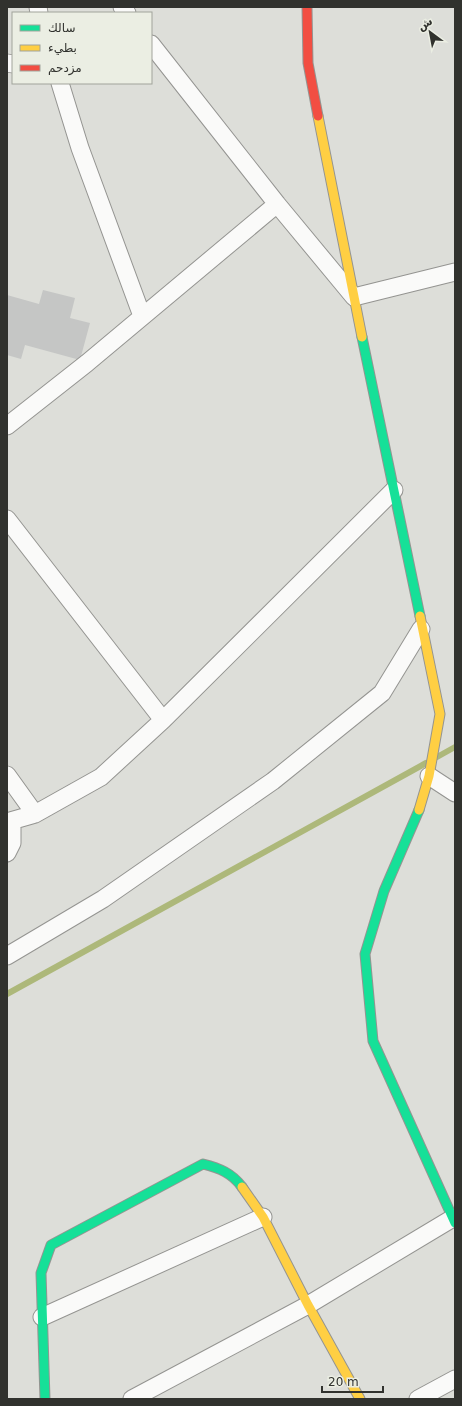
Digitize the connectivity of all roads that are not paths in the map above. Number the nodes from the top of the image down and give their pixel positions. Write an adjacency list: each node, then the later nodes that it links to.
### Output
1 (307, 7): 6 (street)
2 (152, 45): 4 (street)
3 (60, 84): 7 (street)
4 (277, 204): 6 (street); 7 (street)
5 (455, 272): 6 (street)
6 (354, 297): 9 (street)
7 (142, 316): 8 (street)
8 (7, 426)
9 (394, 490): 11 (street); 12 (street)
10 (7, 519): 12 (street)
11 (421, 629): 14 (street); 19 (street)
12 (163, 720): 16 (street)
13 (7, 775): 16 (street)
14 (429, 776): 15 (street); 21 (street)
15 (455, 794)
16 (35, 814): 17 (street)
17 (10, 822): 18 (street)
18 (7, 853)
19 (7, 956)
20 (263, 1217): 22 (street); 23 (street); 23 (street)
21 (454, 1220): 22 (street)
22 (308, 1305): 26 (street); 27 (street)
23 (42, 1317): 25 (street)
24 (455, 1379): 28 (street)
25 (45, 1399)
26 (132, 1399)
27 (360, 1399)
28 (418, 1399)

